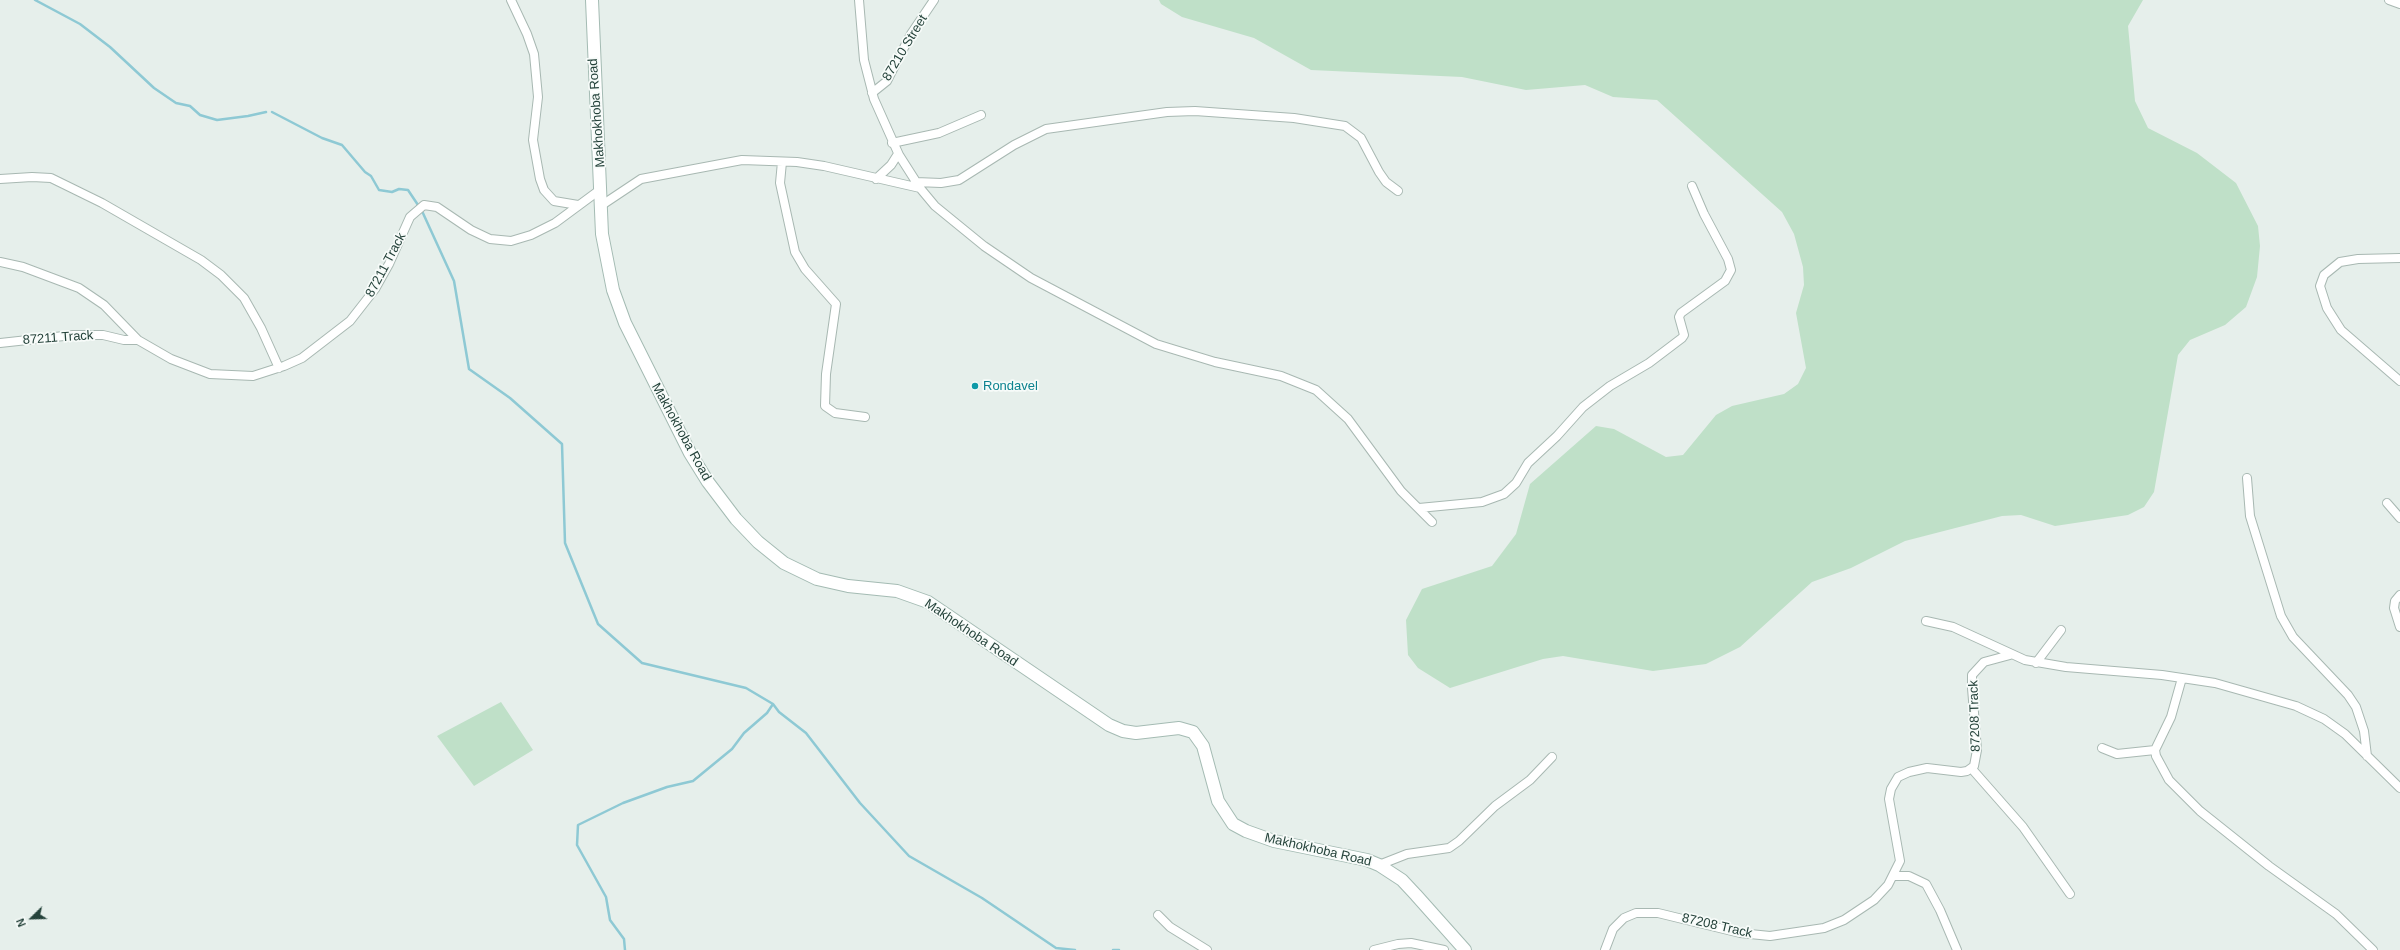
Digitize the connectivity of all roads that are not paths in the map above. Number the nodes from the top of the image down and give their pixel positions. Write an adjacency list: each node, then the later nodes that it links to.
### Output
1 (511, 0): 18 (street)
2 (592, 0): 16 (street, Makhokhoba Road)
3 (859, 0): 7 (street)
4 (934, 0): 7 (street, 87210 Street)
5 (2389, 0): 6 (street)
6 (2400, 4)
7 (872, 94): 9 (street)
8 (981, 115): 9 (street)
9 (892, 143): 10 (street)
10 (898, 154): 13 (street); 14 (street)
11 (782, 162): 13 (street); 19 (street); 26 (street)
12 (0, 179): 24 (street)
13 (876, 179): 14 (street)
14 (918, 185): 17 (street); 29 (street)
15 (1692, 186): 29 (street)
16 (602, 189): 18 (street, 87211 Track); 19 (street, Makhokhoba Road)
17 (1398, 191)
18 (578, 205): 24 (street, 87211 Track)
19 (602, 205): 45 (street, Makhokhoba Road)
20 (2400, 258): 25 (street)
21 (0, 262): 22 (street)
22 (138, 340): 23 (street, 87211 Track); 24 (street, 87211 Track)
23 (0, 343)
24 (279, 368)
25 (2400, 381)
26 (865, 417)
27 (2247, 478): 41 (street)
28 (2387, 502): 30 (street)
29 (1419, 508): 31 (street)
30 (2400, 518)
31 (1432, 522)
32 (2400, 595): 34 (street)
33 (1926, 621): 36 (street)
34 (2400, 628)
35 (2061, 630): 37 (street)
36 (2010, 655): 37 (street); 43 (street, 87208 Track)
37 (2036, 663): 38 (street)
38 (2182, 678): 40 (street); 41 (street)
39 (2102, 748): 40 (street)
40 (2155, 750): 55 (street)
41 (2367, 756): 44 (street)
42 (1552, 757): 45 (street)
43 (1972, 769): 46 (street, 87208 Track); 47 (street)
44 (2400, 788)
45 (1379, 865): 52 (street, Makhokhoba Road)
46 (1895, 876): 53 (street, 87208 Track); 54 (street)
47 (2070, 894)
48 (1158, 915): 49 (street)
49 (1207, 950)
50 (1374, 950): 51 (street)
51 (1444, 950)
52 (1465, 950)
53 (1605, 950)
54 (1958, 950)
55 (2374, 950)

